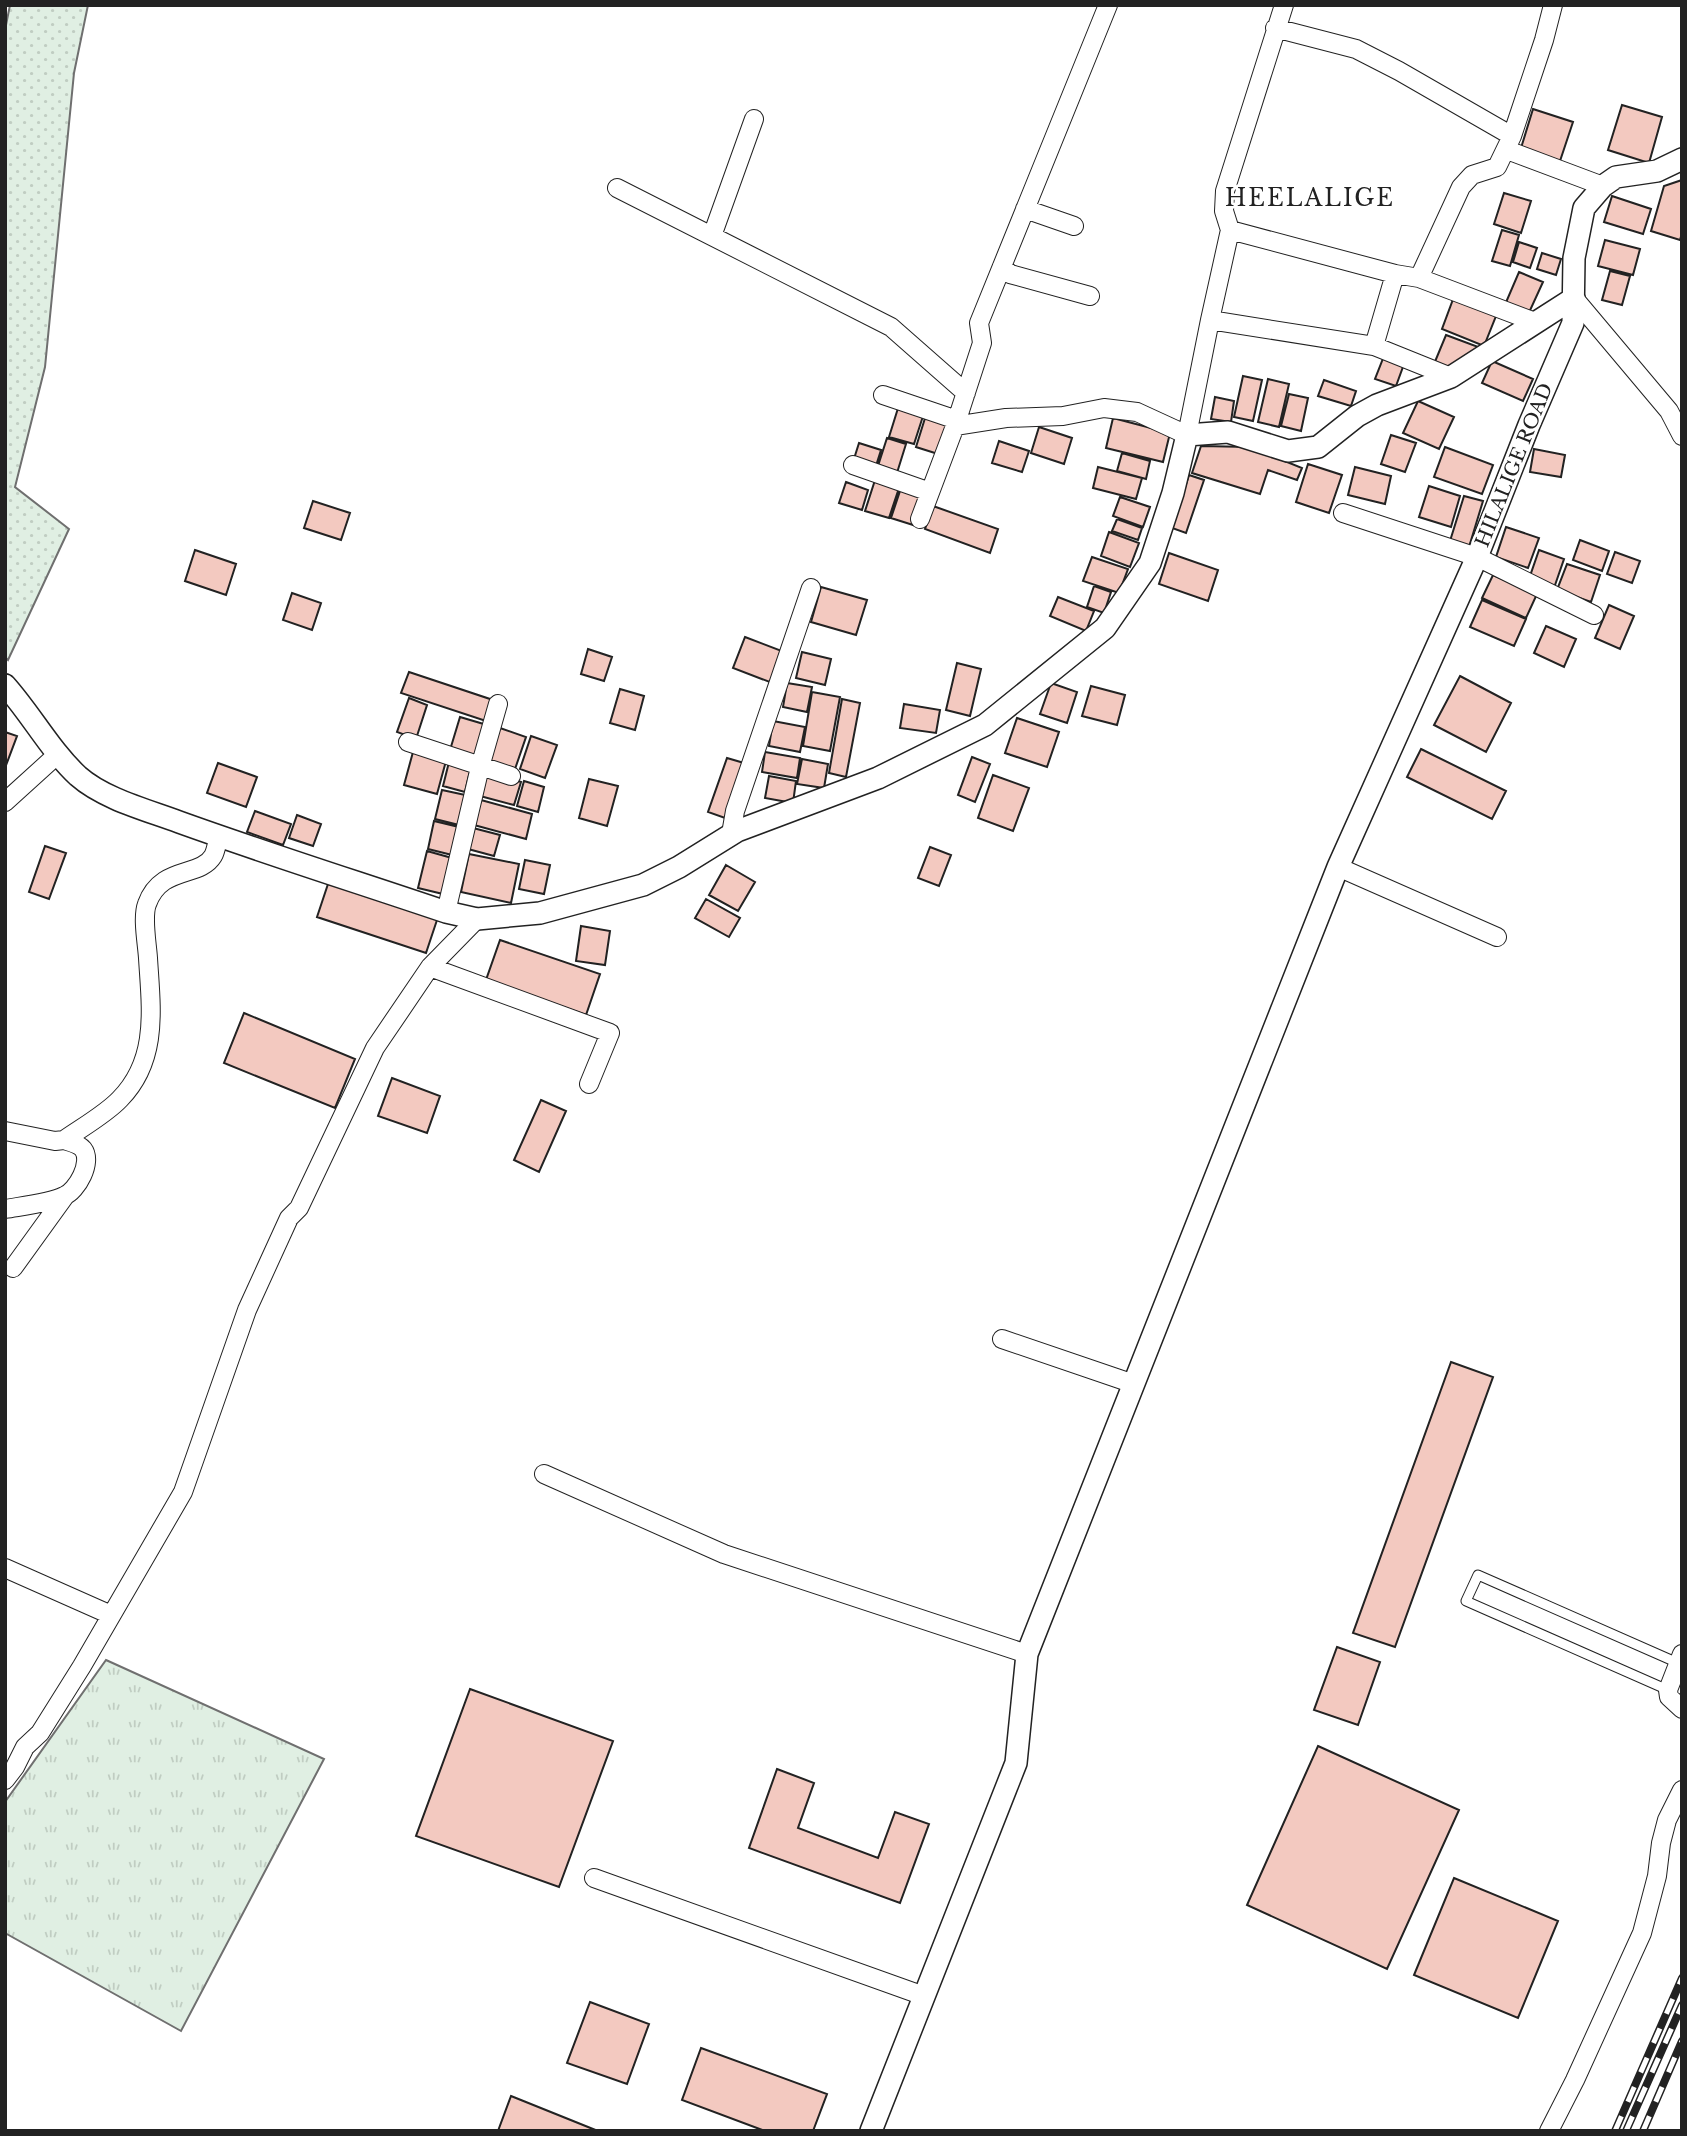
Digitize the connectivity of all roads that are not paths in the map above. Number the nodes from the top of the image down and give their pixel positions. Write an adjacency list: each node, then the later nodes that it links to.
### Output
1 (1108, 5): 10 (street)
2 (1284, 5): 4 (street)
3 (1553, 5): 6 (street)
4 (1275, 29): 6 (street); 12 (street)
5 (754, 120): 13 (street)
6 (1509, 143): 8 (street); 16 (street)
7 (1682, 159): 8 (street)
8 (1603, 186): 18 (street, HILALIGE ROAD)
9 (617, 188): 13 (street)
10 (1025, 209): 11 (street); 14 (street)
11 (1074, 226)
12 (1230, 230): 15 (street); 19 (street)
13 (712, 236): 23 (street)
14 (1002, 266): 17 (street); 23 (street)
15 (1395, 274): 16 (street); 21 (street)
16 (1419, 278): 20 (street)
17 (1090, 296)
18 (1574, 298): 20 (street); 27 (street); 32 (street, HILALIGE ROAD)
19 (1210, 320): 21 (street); 26 (street)
20 (1535, 322): 22 (street)
21 (1374, 346): 22 (street)
22 (1451, 377): 26 (street)
23 (966, 393): 25 (street)
24 (883, 395): 25 (street)
25 (956, 423): 26 (street); 29 (street)
26 (1187, 435): 42 (street)
27 (1682, 436)
28 (853, 465): 29 (street)
29 (930, 492): 31 (street)
30 (1343, 513): 32 (street)
31 (920, 519)
32 (1477, 557): 34 (street); 44 (street, HILALIGE ROAD)
33 (811, 588): 42 (street)
34 (1594, 615)
35 (5, 685): 38 (street)
36 (498, 704): 39 (street)
37 (408, 742): 39 (street)
38 (58, 754): 41 (street); 43 (street)
39 (481, 767): 40 (street); 45 (street)
40 (511, 776)
41 (5, 802)
42 (731, 834): 46 (street)
43 (219, 836): 45 (street); 51 (street)
44 (1338, 867): 47 (street); 56 (street, HILALIGE ROAD)
45 (446, 912): 46 (street)
46 (477, 919): 48 (street)
47 (1497, 937)
48 (430, 967): 49 (street); 59 (street)
49 (589, 1084)
50 (5, 1131): 51 (street)
51 (64, 1140): 52 (street)
52 (65, 1196): 53 (street); 54 (street)
53 (5, 1209)
54 (13, 1268)
55 (1002, 1339): 56 (street)
56 (1134, 1384): 60 (street, HILALIGE ROAD)
57 (544, 1474): 60 (street)
58 (5, 1568): 59 (street)
59 (111, 1615): 64 (street)
60 (1027, 1654): 67 (street, HILALIGE ROAD)
61 (1680, 1659): 62 (street); 62 (lane)
62 (1668, 1690): 63 (street)
63 (1682, 1709)
64 (5, 1780)
65 (1682, 1790): 69 (street)
66 (594, 1878): 67 (street)
67 (924, 1996): 68 (street, HILALIGE ROAD)
68 (871, 2131)
69 (1549, 2131)

